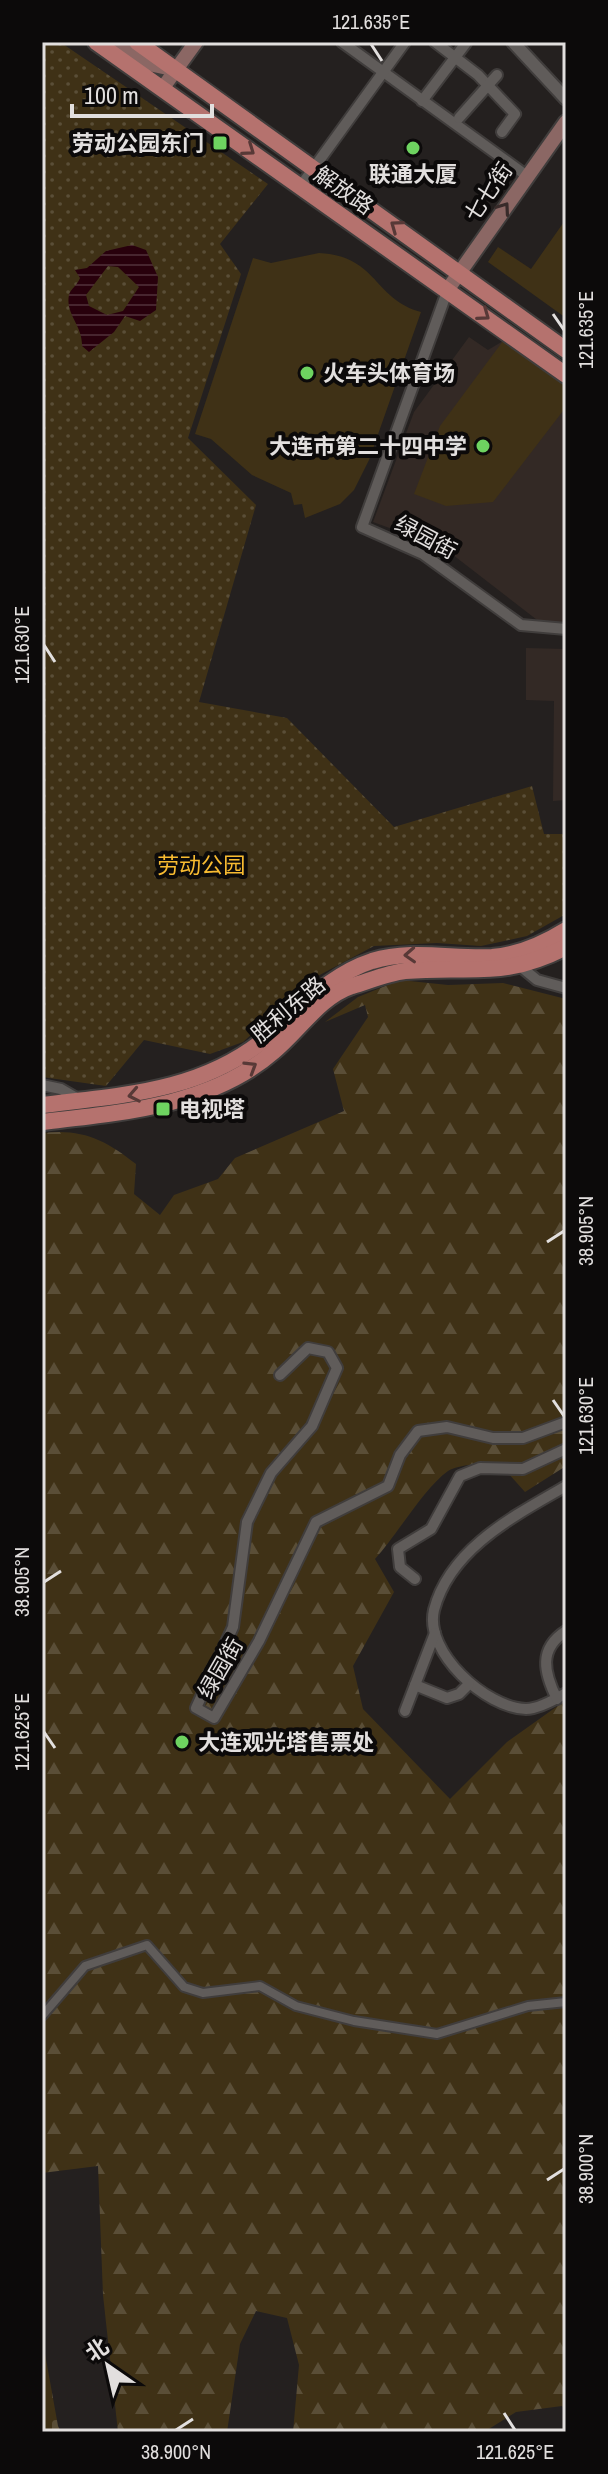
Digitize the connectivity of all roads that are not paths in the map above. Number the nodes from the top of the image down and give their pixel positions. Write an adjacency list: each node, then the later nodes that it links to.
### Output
1 (96, 42): 14 (main road, 解放路)
2 (196, 42): 10 (main road)
3 (342, 42): 11 (street)
4 (405, 42): 11 (street)
5 (435, 42): 9 (street)
6 (513, 42): 15 (street)
7 (466, 43): 9 (street)
8 (126, 44): 10 (main road, 解放路)
9 (454, 56): 13 (street); 16 (street)
10 (175, 70): 14 (main road); 20 (main road, 解放路)
11 (383, 71): 16 (street); 20 (street)
12 (497, 75): 13 (street)
13 (486, 83): 17 (street); 19 (street)
14 (162, 89): 22 (main road, 解放路, one-way to 22)
15 (566, 99)
16 (422, 101): 21 (street)
17 (459, 118)
18 (566, 122): 21 (main road, 七七街)
19 (502, 132)
20 (314, 167): 22 (street); 23 (main road, 解放路, one-way to 20)
21 (527, 176): 23 (main road, 七七街, one-way to 21)
22 (300, 187): 24 (main road, 解放路)
23 (460, 272): 24 (main road, 七七街); 25 (main road, 解放路)
24 (448, 289): 26 (main road, 解放路, one-way to 26); 27 (street, 绿园街)
25 (566, 350)
26 (566, 375)
27 (566, 629)
28 (566, 930): 33 (main road, one-way to 33)
29 (566, 947): 30 (main road, 胜利东路)
30 (520, 966): 31 (street); 35 (main road, 胜利东路, one-way to 30)
31 (566, 988)
32 (42, 1085): 33 (street)
33 (80, 1100): 34 (main road)
34 (42, 1105)
35 (42, 1122)
36 (280, 1375): 37 (street, 绿园街)
37 (566, 1422)
38 (566, 1449): 40 (street)
39 (566, 1486): 42 (street)
40 (415, 1579)
41 (566, 1631): 45 (street)
42 (435, 1633): 43 (street); 44 (street)
43 (469, 1684): 44 (street); 45 (street)
44 (415, 1685): 46 (street)
45 (562, 1696)
46 (405, 1711)
47 (566, 2002): 48 (street)
48 (42, 2016)

